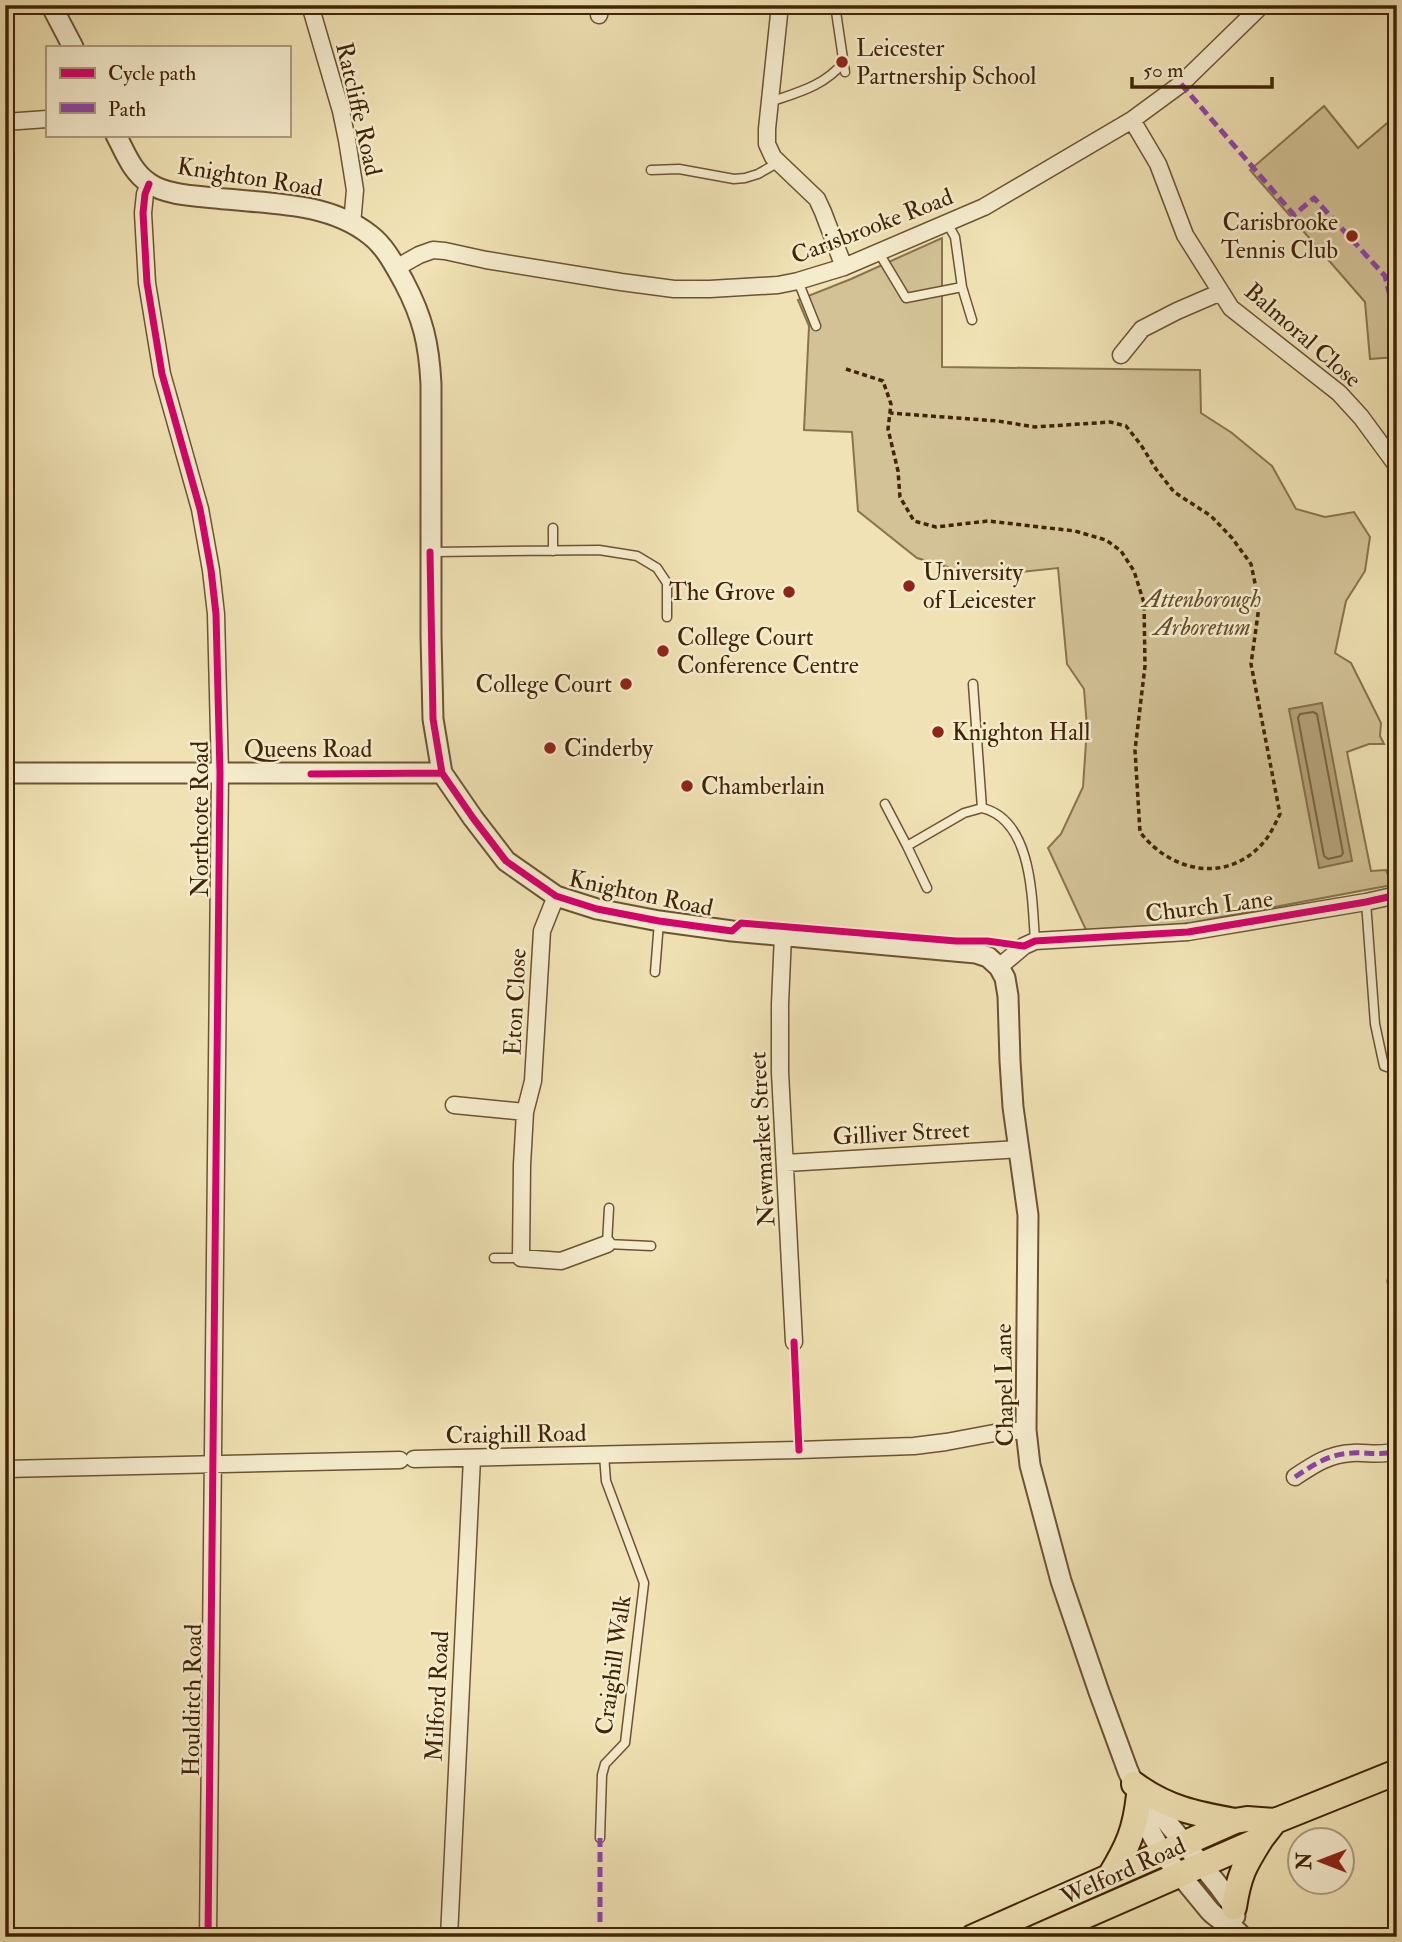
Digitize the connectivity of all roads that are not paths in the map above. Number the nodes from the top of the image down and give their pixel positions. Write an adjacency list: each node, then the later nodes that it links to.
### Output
1 (51, 5): 6 (street)
2 (310, 5): 17 (street, Ratcliffe Road)
3 (780, 5): 9 (street)
4 (835, 5): 7 (lane)
5 (1262, 5): 11 (street, Carisbrooke Road)
6 (72, 46)
7 (844, 62): 8 (lane); 9 (lane)
8 (845, 72)
9 (770, 103): 14 (street)
10 (46, 119): 12 (street)
11 (1132, 120): 18 (street, Carisbrooke Road); 24 (street, Balmoral Close)
12 (5, 122)
13 (116, 136): 16 (street, Knighton Road)
14 (779, 162): 15 (lane); 20 (street)
15 (651, 170)
16 (149, 184): 17 (street, Knighton Road); 35 (street, Northcote Road)
17 (352, 223): 21 (street, Knighton Road)
18 (947, 223): 19 (street, Carisbrooke Road); 23 (lane)
19 (879, 253): 20 (street, Carisbrooke Road); 23 (lane)
20 (844, 267): 22 (street, Carisbrooke Road)
21 (396, 268): 22 (street, Carisbrooke Road); 31 (street, Knighton Road)
22 (798, 281): 26 (lane)
23 (962, 287): 25 (lane)
24 (1221, 292): 27 (street); 28 (street, Balmoral Close)
25 (972, 320)
26 (816, 326)
27 (1121, 355)
28 (1397, 466)
29 (553, 528): 30 (lane)
30 (553, 551): 31 (lane); 32 (lane)
31 (430, 552): 36 (street, Knighton Road)
32 (667, 617)
33 (973, 684): 38 (lane)
34 (5, 773): 35 (street, Queens Road)
35 (220, 773): 36 (street, Queens Road); 64 (street, Northcote Road)
36 (442, 774): 42 (street, Knighton Road)
37 (885, 804): 39 (lane)
38 (982, 808): 39 (lane); 46 (lane)
39 (906, 846): 40 (lane)
40 (927, 888)
41 (1397, 895): 43 (street, Church Lane)
42 (556, 896): 44 (street, Knighton Road); 51 (street, Eton Close)
43 (1366, 902): 46 (street, Church Lane); 49 (lane)
44 (659, 921): 45 (street, Knighton Road); 48 (lane)
45 (783, 935): 47 (street, Knighton Road); 53 (street, Newmarket Street)
46 (1040, 941): 47 (street)
47 (994, 962): 52 (street, Chapel Lane)
48 (655, 972)
49 (1390, 1069)
50 (454, 1105): 51 (street)
51 (525, 1112): 58 (street, Eton Close)
52 (1020, 1149): 53 (street, Gilliver Street); 60 (street, Chapel Lane)
53 (786, 1163): 59 (street, Newmarket Street)
54 (609, 1208): 55 (lane)
55 (607, 1244): 56 (lane); 58 (street)
56 (651, 1246)
57 (494, 1258): 58 (lane)
58 (521, 1258)
59 (794, 1342)
60 (1026, 1430): 62 (street, Craighill Road); 68 (street, Chapel Lane)
61 (1397, 1451): 66 (street)
62 (604, 1455): 63 (street, Craighill Road); 71 (lane, Craighill Walk)
63 (472, 1458): 64 (street, Craighill Road); 77 (street, Milford Road)
64 (214, 1463): 65 (street, Craighill Road); 76 (street, Houlditch Road)
65 (5, 1469)
66 (1295, 1477)
67 (1397, 1772): 70 (main road, Welford Road)
68 (1138, 1794): 69 (main road); 72 (street, Chapel Lane); 74 (main road)
69 (1235, 1821): 70 (main road, Welford Road); 72 (main road, Welford Road)
70 (1268, 1830): 73 (main road, Welford Road); 75 (main road)
71 (600, 1838)
72 (1174, 1849): 73 (street, Chapel Lane); 74 (main road, Welford Road)
73 (1191, 1870): 75 (street, Chapel Lane); 79 (main road, Welford Road)
74 (1110, 1876): 78 (main road, Welford Road)
75 (1238, 1925)
76 (208, 1937)
77 (449, 1937)
78 (974, 1937)
79 (1038, 1937)

